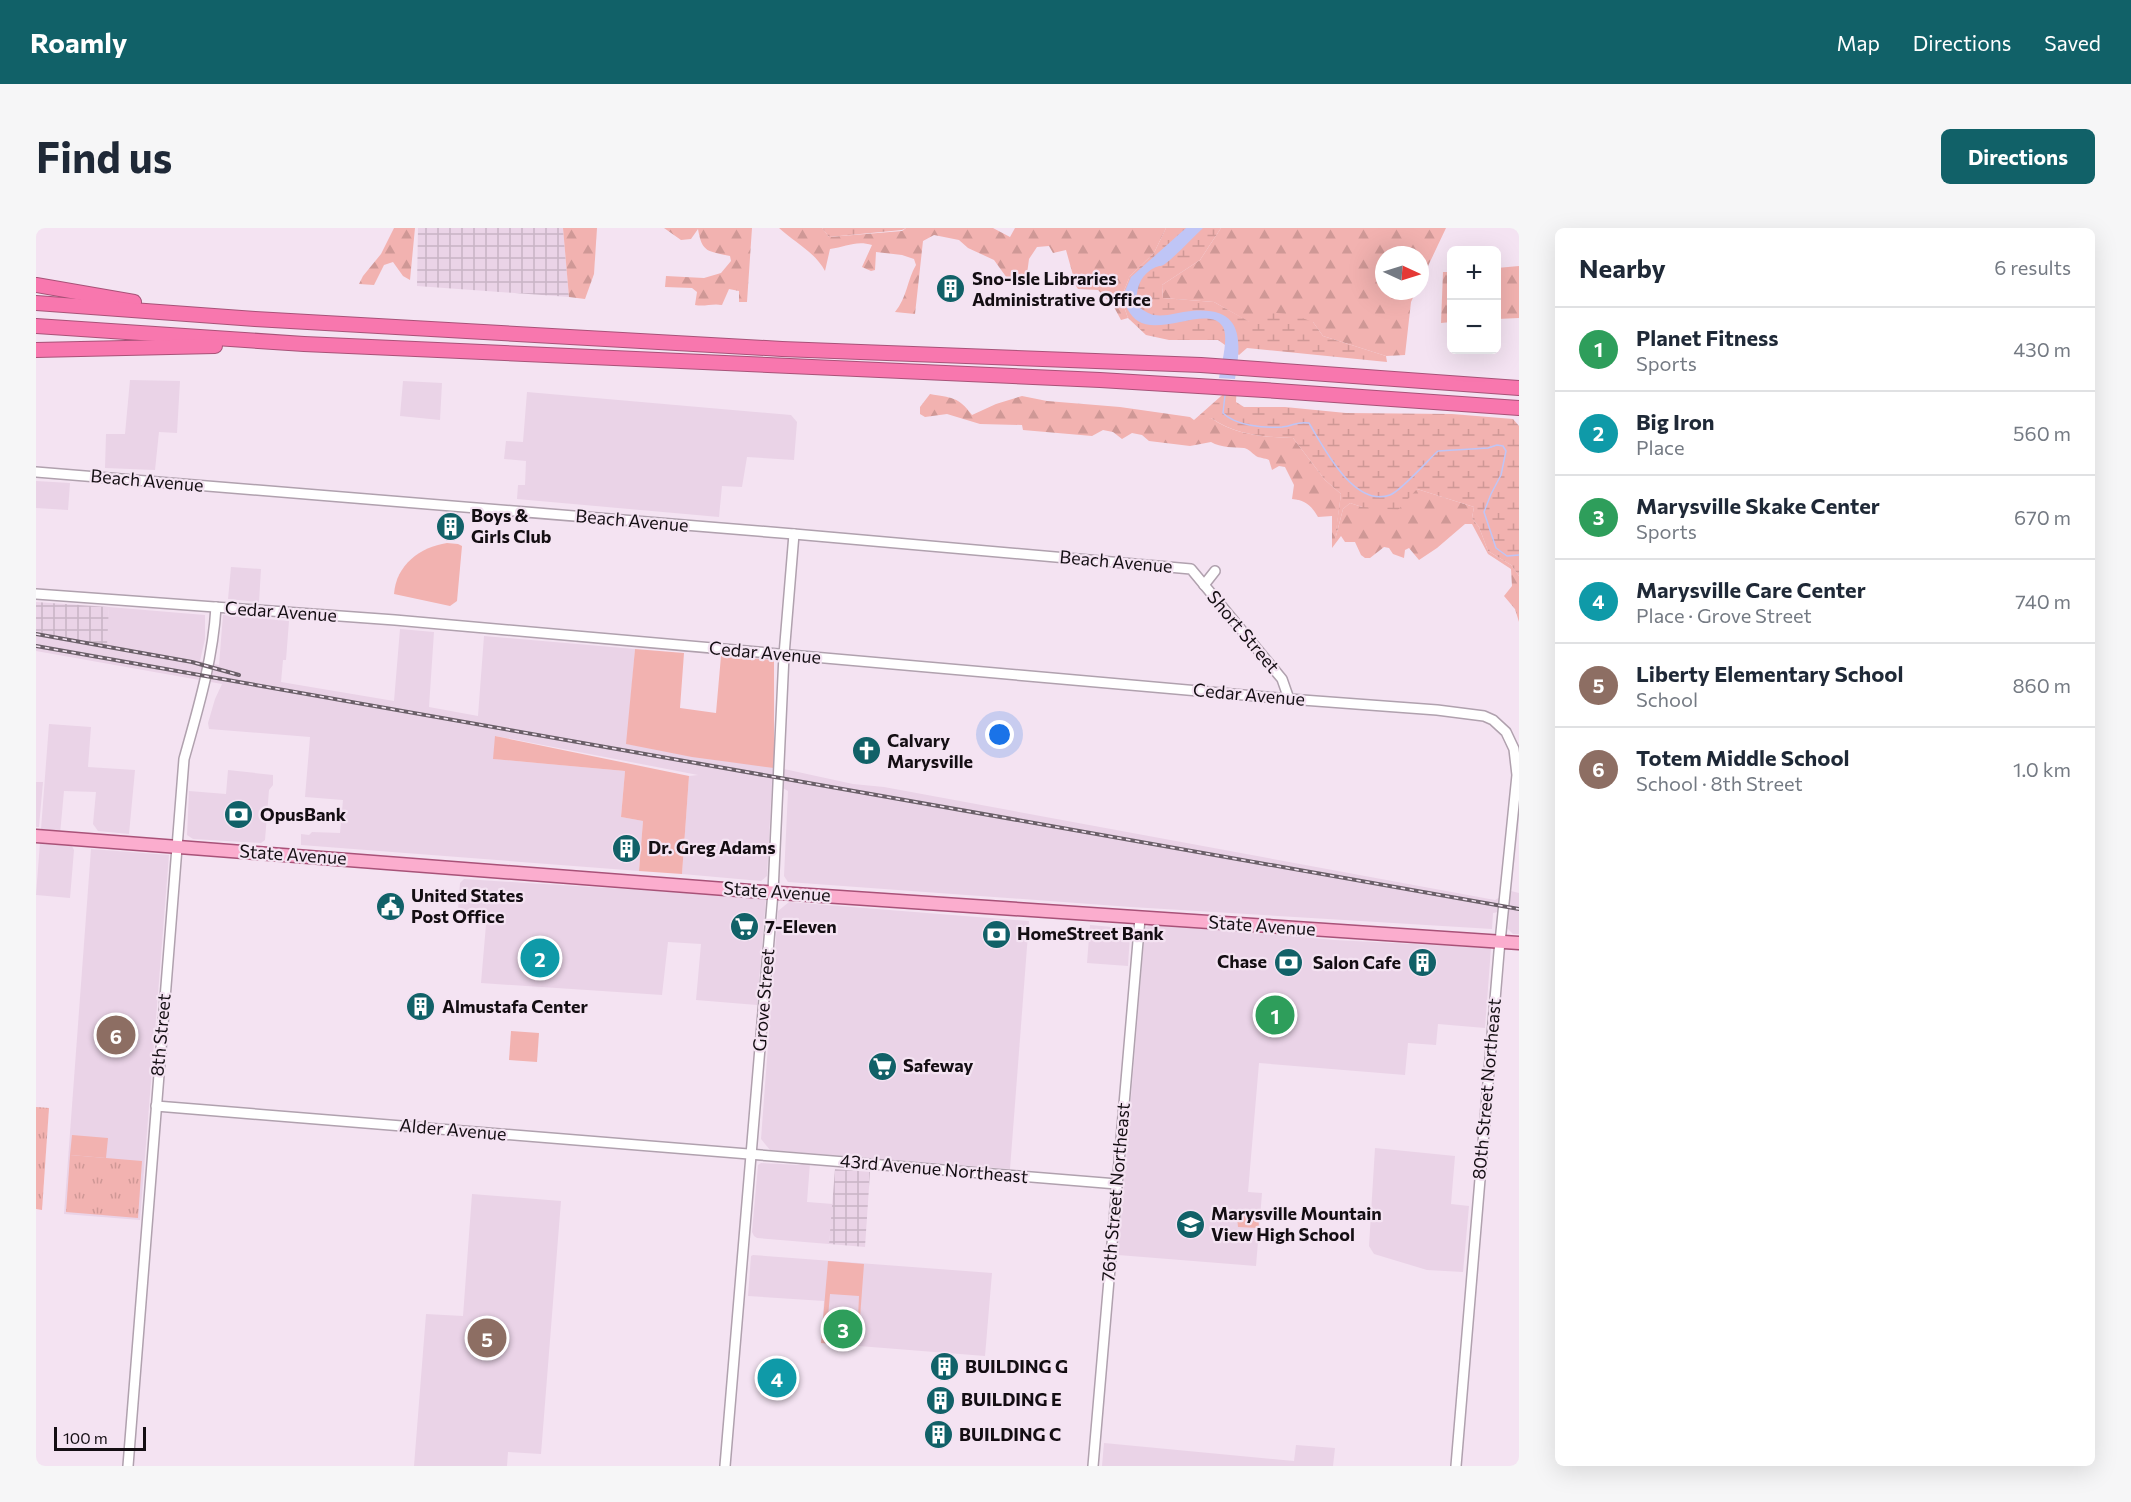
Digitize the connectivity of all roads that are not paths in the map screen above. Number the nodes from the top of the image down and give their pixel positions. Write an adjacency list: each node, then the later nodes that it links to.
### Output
1 (36, 285): 3 (highway)
2 (36, 303): 3 (highway)
3 (255, 319): 7 (highway)
4 (36, 326): 5 (highway)
5 (304, 344): 6 (highway); 8 (highway)
6 (36, 351)
7 (1519, 388)
8 (1519, 408)
9 (36, 472): 10 (street, Beach Avenue)
10 (794, 534): 11 (street, Beach Avenue); 16 (street, Grove Street)
11 (1191, 569): 13 (street, Short Street)
12 (1215, 571): 13 (street)
13 (1204, 585): 17 (street, Short Street)
14 (36, 594): 15 (street, Cedar Avenue)
15 (216, 607): 16 (street, Cedar Avenue); 20 (street, 8th Street)
16 (784, 655): 17 (street, Cedar Avenue); 21 (street, Grove Street)
17 (1288, 699): 18 (street, Cedar Avenue)
18 (1493, 720): 23 (street, 80th Street Northeast)
19 (36, 836): 20 (main road, State Avenue)
20 (176, 846): 21 (main road, State Avenue); 25 (street, 8th Street)
21 (773, 892): 22 (main road, State Avenue); 26 (street, Grove Street)
22 (1140, 918): 23 (main road, State Avenue); 27 (street, 76th Street Northeast)
23 (1500, 942): 24 (main road, State Avenue); 31 (street, 80th Street Northeast)
24 (1519, 943)
25 (156, 1106): 26 (street, Alder Avenue); 28 (street, 8th Street)
26 (751, 1154): 27 (street, 43rd Avenue Northeast); 29 (street, Grove Street)
27 (1117, 1184): 30 (street, 76th Street Northeast)
28 (128, 1466)
29 (725, 1466)
30 (1093, 1466)
31 (1456, 1466)

